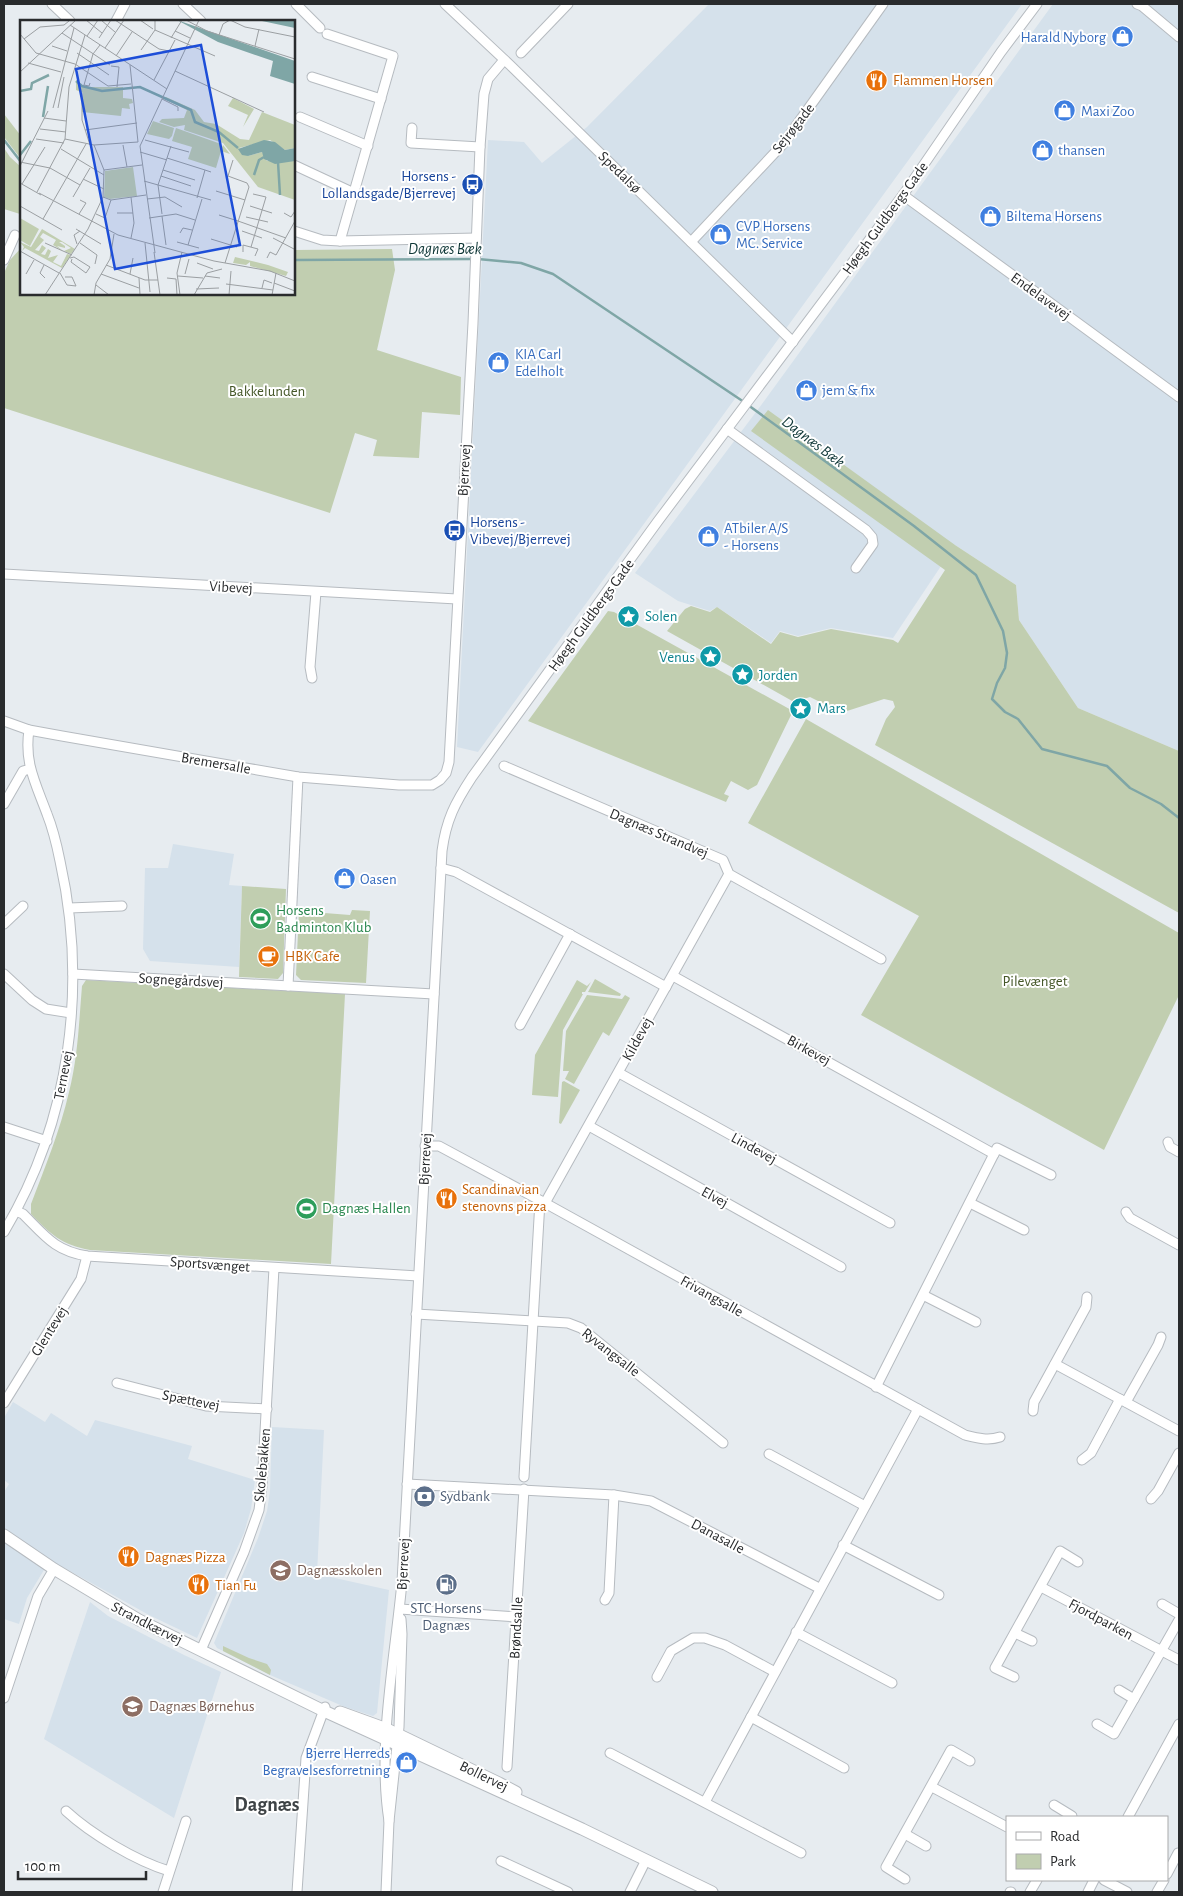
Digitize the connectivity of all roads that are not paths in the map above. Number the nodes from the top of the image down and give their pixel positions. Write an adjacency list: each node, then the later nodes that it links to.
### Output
1 (52, 4): 10 (street)
2 (125, 4): 11 (street)
3 (184, 4): 12 (street)
4 (296, 4): 17 (street)
5 (445, 4): 15 (street, Spedalsø)
6 (568, 4): 14 (street)
7 (882, 4): 29 (street, Sejrøgade)
8 (1037, 4): 24 (street, Høegh Guldbergs Gade)
9 (1137, 4): 13 (street)
10 (69, 20)
11 (117, 20)
12 (200, 20)
13 (1179, 37)
14 (521, 53)
15 (504, 60): 21 (street, Bjerrevej); 29 (street, Spedalsø)
16 (312, 77): 17 (street)
17 (381, 99): 20 (street)
18 (300, 117): 20 (street)
19 (412, 128): 21 (street)
20 (368, 146): 23 (street)
21 (480, 147): 28 (street, Bjerrevej)
22 (295, 164): 23 (street)
23 (354, 193): 27 (street)
24 (903, 195): 31 (street, Høegh Guldbergs Gade); 32 (street, Endelavevej)
25 (295, 232): 27 (street)
26 (15, 235): 30 (street)
27 (340, 241): 28 (street)
28 (476, 241): 37 (street, Bjerrevej)
29 (691, 242): 31 (street, Spedalsø)
30 (4, 260)
31 (793, 342): 33 (street, Høegh Guldbergs Gade)
32 (1179, 397)
33 (727, 429): 34 (street); 45 (street, Høegh Guldbergs Gade)
34 (856, 568)
35 (4, 574): 36 (street, Vibevej)
36 (316, 592): 37 (street, Vibevej); 38 (street)
37 (457, 600): 44 (street, Bjerrevej)
38 (312, 678)
39 (4, 721): 40 (street, Bremersalle)
40 (29, 730): 42 (street, Ternevej); 43 (street, Bremersalle)
41 (504, 766): 48 (street, Dagnæs Strandvej)
42 (30, 769): 46 (street); 51 (street, Ternevej)
43 (298, 777): 44 (street, Bremersalle); 58 (street)
44 (432, 785)
45 (456, 802): 47 (street, Bjerrevej)
46 (4, 804)
47 (441, 868): 53 (street); 60 (street, Bjerrevej)
48 (729, 874): 54 (street, Dagnæs Strandvej); 57 (street, Kildevej)
49 (23, 906): 52 (street)
50 (122, 906): 51 (street)
51 (68, 908): 56 (street, Ternevej)
52 (4, 924)
53 (570, 934): 59 (street); 62 (street)
54 (881, 959)
55 (4, 974): 61 (street)
56 (73, 974): 58 (street, Sognegårdsvej); 61 (street, Ternevej)
57 (673, 976): 59 (street, Kildevej); 70 (street, Birkevej)
58 (288, 986): 60 (street, Sognegårdsvej)
59 (666, 987): 63 (street, Kildevej)
60 (434, 994): 68 (street, Bjerrevej)
61 (71, 1013): 66 (street, Ternevej)
62 (520, 1025)
63 (618, 1073): 64 (street, Kildevej); 76 (street, Lindevej)
64 (589, 1126): 72 (street, Kildevej); 81 (street, Elvej)
65 (4, 1127): 66 (street)
66 (47, 1141): 74 (street, Ternevej)
67 (1168, 1142): 69 (street)
68 (425, 1146): 72 (street, Frivangsalle); 83 (street, Bjerrevej)
69 (1179, 1152)
70 (994, 1154): 71 (street); 73 (street)
71 (1051, 1175)
72 (542, 1202): 87 (street); 92 (street, Frivangsalle)
73 (970, 1203): 77 (street); 84 (street)
74 (16, 1211): 78 (street, Ternevej); 80 (street, Sportsvænget)
75 (1126, 1212): 79 (street)
76 (890, 1223)
77 (1024, 1230)
78 (4, 1232)
79 (1179, 1245)
80 (87, 1256): 82 (street, Sportsvænget); 94 (street, Glentevej)
81 (841, 1267)
82 (274, 1268): 83 (street, Sportsvænget); 95 (street, Skolebakken)
83 (418, 1276): 86 (street, Bjerrevej)
84 (923, 1295): 88 (street); 92 (street)
85 (1087, 1297): 90 (street)
86 (416, 1314): 87 (street, Ryvangsalle); 105 (street, Bjerrevej)
87 (533, 1320): 100 (street, Ryvangsalle); 104 (street)
88 (976, 1322)
89 (1161, 1337): 93 (street)
90 (1055, 1364): 93 (street); 97 (street)
91 (117, 1383): 95 (street, Spættevej)
92 (876, 1386): 96 (street, Frivangsalle)
93 (1123, 1401): 98 (street); 103 (street)
94 (4, 1403)
95 (267, 1409): 126 (street, Skolebakken)
96 (918, 1409): 99 (street, Frivangsalle); 109 (street)
97 (1033, 1411)
98 (1179, 1431)
99 (1000, 1438)
100 (723, 1443)
101 (1179, 1453): 108 (street)
102 (769, 1454): 109 (street)
103 (1082, 1460)
104 (524, 1477)
105 (407, 1484): 106 (street, Danasalle); 119 (street, Bjerrevej)
106 (524, 1489): 107 (street, Danasalle); 121 (street, Brøndsalle)
107 (614, 1495): 115 (street, Danasalle); 117 (street)
108 (1151, 1500)
109 (864, 1506): 111 (street)
110 (4, 1535): 113 (main road, Strandkærvej)
111 (843, 1545): 115 (street); 116 (street)
112 (1078, 1562): 114 (street)
113 (54, 1569): 126 (main road, Strandkærvej); 134 (street)
114 (1041, 1586): 124 (street); 127 (street, Fjordparken)
115 (819, 1588): 123 (street)
116 (939, 1595)
117 (605, 1600)
118 (1162, 1604): 120 (street)
119 (400, 1609): 121 (street); 140 (street, Bjerrevej)
120 (1179, 1614)
121 (516, 1617): 143 (street, Brøndsalle)
122 (1179, 1620): 127 (street)
123 (796, 1632): 129 (street); 132 (street)
124 (1015, 1633): 125 (street); 130 (street)
125 (1032, 1641)
126 (201, 1650): 136 (main road, Strandkærvej)
127 (1162, 1651): 128 (street, Fjordparken); 135 (street)
128 (1179, 1660)
129 (775, 1672): 131 (street); 137 (street)
130 (1014, 1677)
131 (657, 1678)
132 (892, 1683)
133 (1119, 1690): 135 (street)
134 (4, 1698)
135 (1134, 1699): 138 (street)
136 (325, 1709): 140 (main road, Strandkærvej); 166 (street)
137 (751, 1717): 144 (street); 146 (street)
138 (1097, 1724)
139 (1179, 1724): 150 (street)
140 (393, 1737): 157 (main road, Bollervej); 167 (street, Bjerrevej)
141 (610, 1753): 146 (street)
142 (970, 1761): 145 (street)
143 (507, 1767)
144 (844, 1768)
145 (932, 1787): 152 (street); 153 (street)
146 (705, 1802): 155 (street)
147 (1054, 1805): 149 (street)
148 (66, 1811): 159 (street)
149 (1072, 1816)
150 (1129, 1816)
151 (186, 1821): 159 (street)
152 (1006, 1826)
153 (905, 1834): 154 (street); 161 (street)
154 (926, 1846)
155 (801, 1853)
156 (1178, 1853): 160 (street)
157 (646, 1860): 169 (street); 170 (main road, Bollervej)
158 (501, 1861): 168 (street)
159 (169, 1870): 165 (street)
160 (1168, 1872)
161 (906, 1879)
162 (1036, 1881): 171 (street)
163 (1106, 1881): 172 (street)
164 (1163, 1881): 173 (street)
165 (163, 1892)
166 (297, 1892)
167 (386, 1892)
168 (568, 1892)
169 (630, 1892)
170 (712, 1892)
171 (1030, 1892)
172 (1127, 1892)
173 (1157, 1892)

